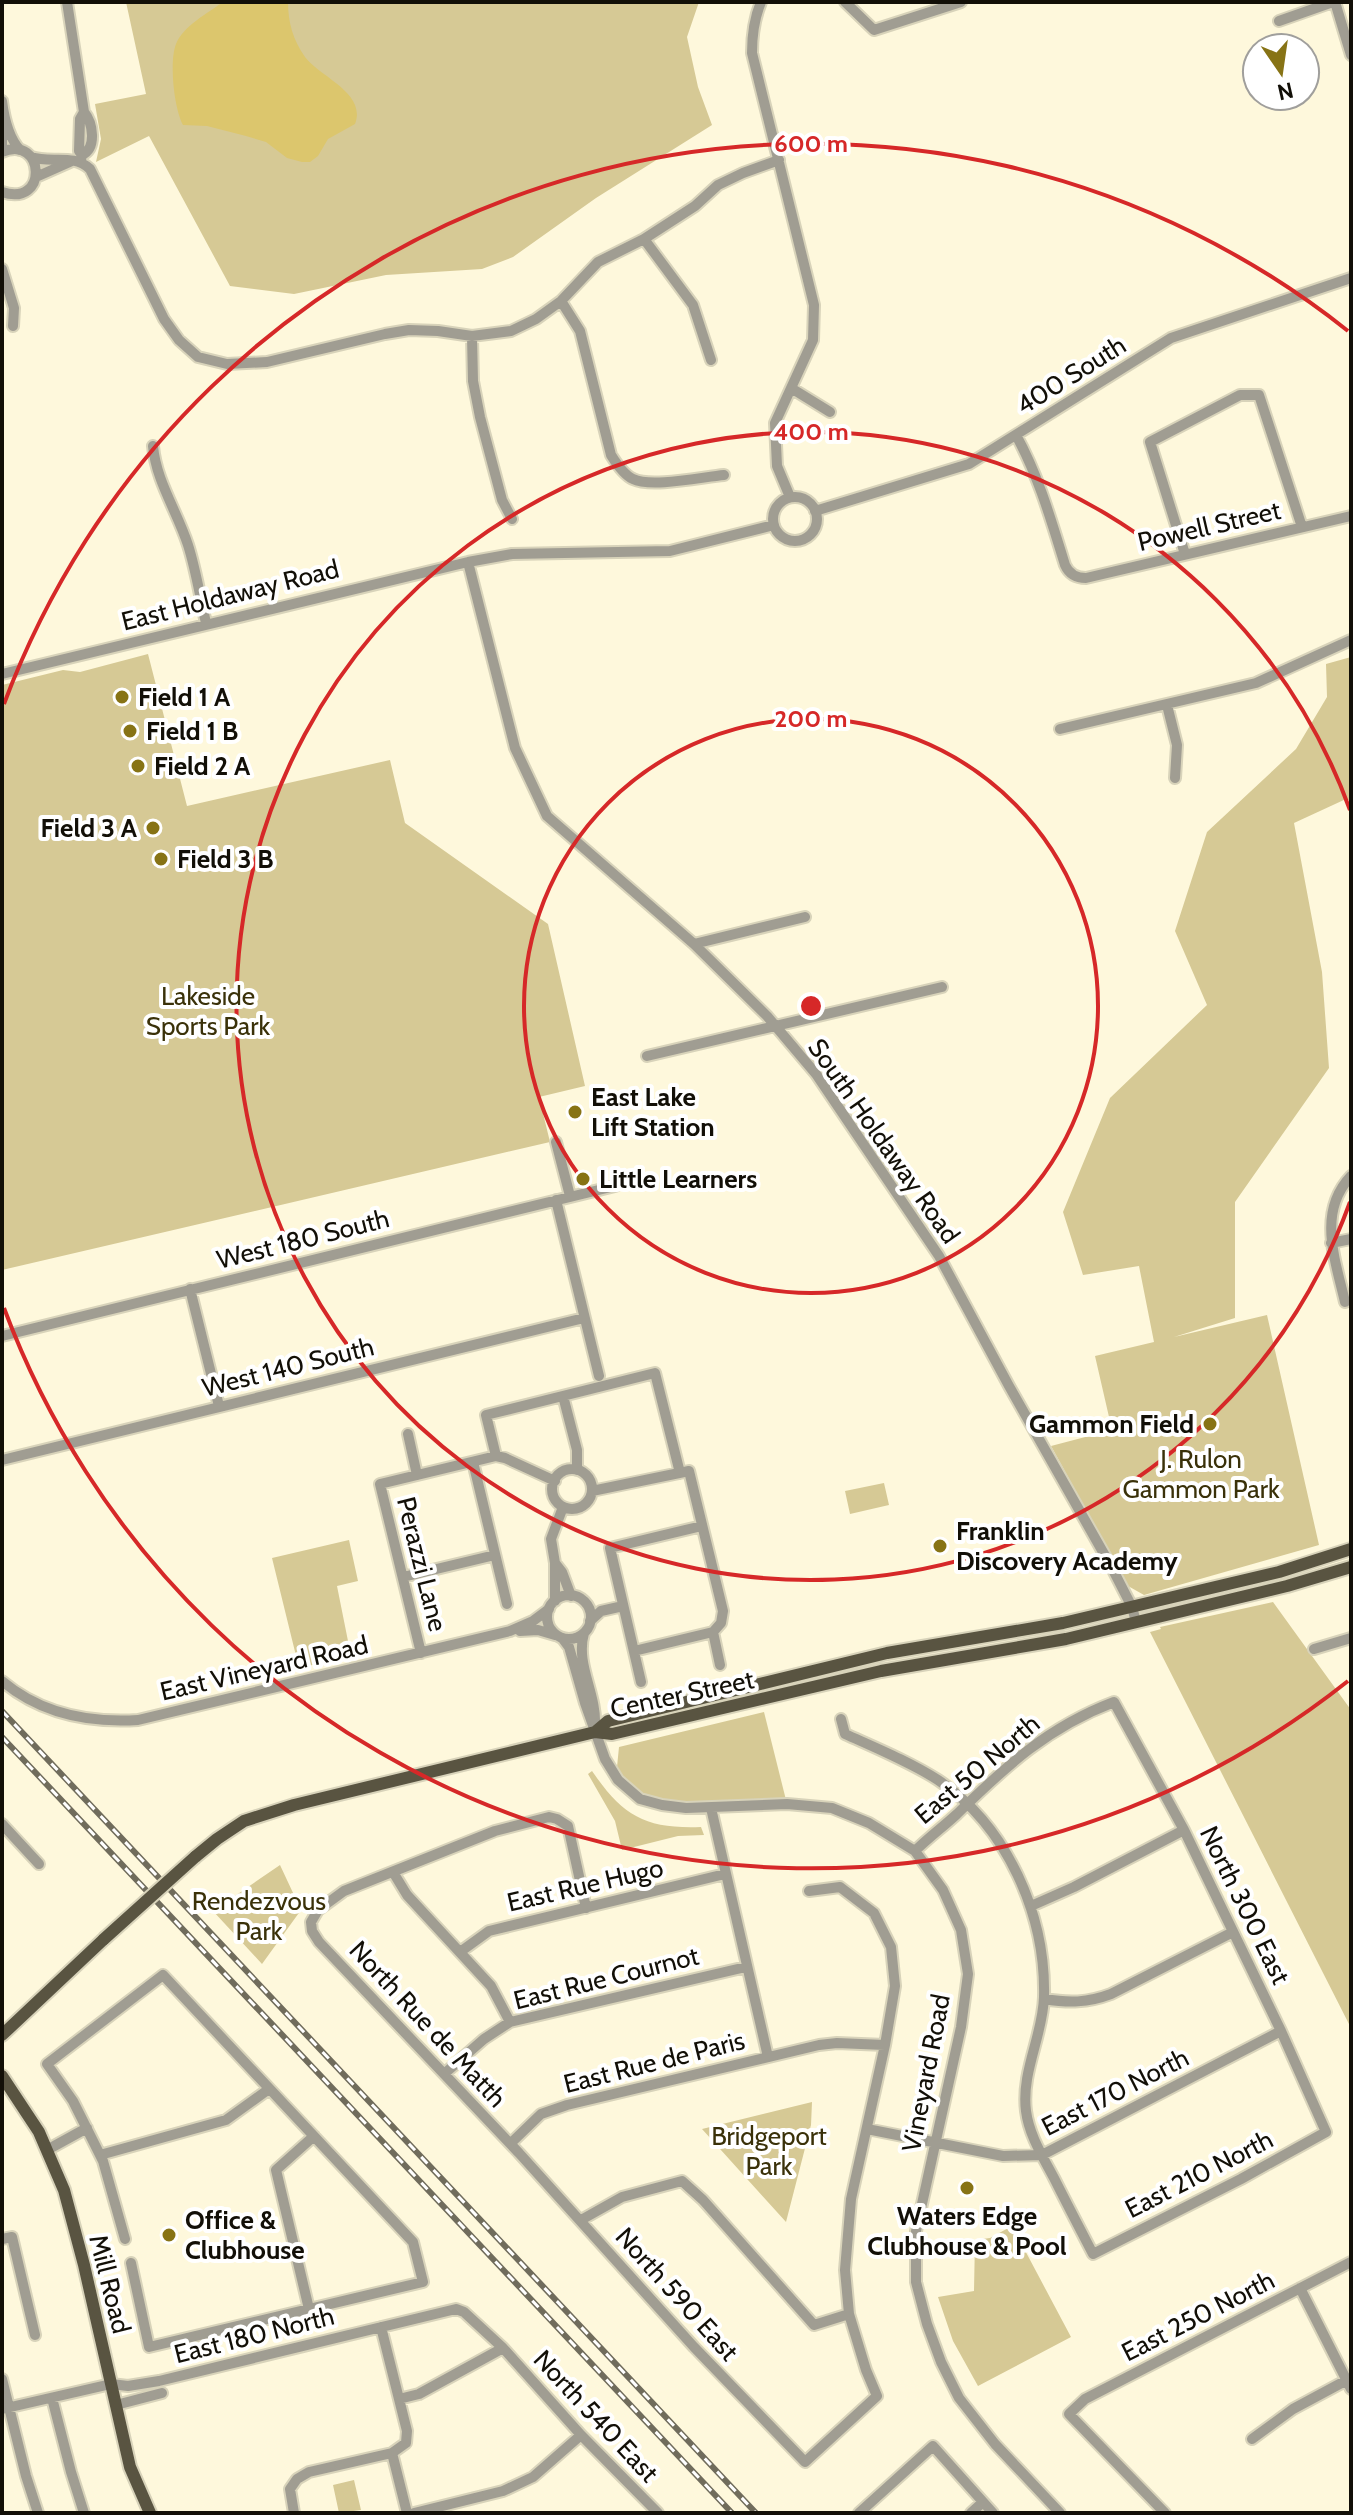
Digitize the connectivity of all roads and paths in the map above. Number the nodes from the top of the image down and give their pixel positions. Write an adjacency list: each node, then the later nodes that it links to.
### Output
1 (67, 2): 13 (street)
2 (761, 2): 14 (street)
3 (845, 2): 4 (street)
4 (961, 2)
5 (1334, 2): 6 (street); 7 (street)
6 (1279, 21)
7 (1351, 55)
8 (2, 101): 9 (street)
9 (3, 124): 10 (street); 11 (street)
10 (2, 149): 11 (street)
11 (20, 150): 12 (street)
12 (31, 157): 13 (street); 15 (street)
13 (78, 159): 15 (street); 22 (street)
14 (779, 160): 17 (street); 24 (street)
15 (36, 177): 16 (street)
16 (2, 192)
17 (644, 239): 20 (street); 23 (street)
18 (2, 269): 21 (street)
19 (1351, 278): 26 (street, 400 South)
20 (561, 301): 22 (street); 28 (street)
21 (13, 326)
22 (472, 336): 32 (street)
23 (711, 360)
24 (791, 388): 25 (street); 29 (street)
25 (830, 412)
26 (1016, 435): 30 (street, 400 South); 35 (street, Powell Street)
27 (153, 446): 37 (street)
28 (724, 475)
29 (790, 497): 30 (street); 33 (street)
30 (815, 511): 33 (street)
31 (1351, 516): 34 (street, Powell Street)
32 (512, 519)
33 (774, 525): 36 (street)
34 (1302, 527): 35 (street, Powell Street); 35 (street)
35 (1185, 554)
36 (468, 562): 37 (street, East Holdaway Road); 44 (street, South Holdaway Road)
37 (206, 623): 39 (street, East Holdaway Road)
38 (1351, 640): 40 (street)
39 (2, 674)
40 (1167, 705): 41 (street); 42 (street)
41 (1060, 729)
42 (1175, 778)
43 (805, 917): 44 (street)
44 (694, 944): 46 (street, South Holdaway Road)
45 (942, 987): 46 (street)
46 (776, 1026): 47 (street); 83 (street, South Holdaway Road)
47 (647, 1056)
48 (556, 1142): 51 (street)
49 (1351, 1176): 54 (street)
50 (615, 1186): 51 (street, West 180 South)
51 (570, 1196): 52 (street, West 180 South)
52 (556, 1200): 55 (street, West 180 South); 57 (street)
53 (1351, 1239): 54 (street)
54 (1331, 1243): 56 (street)
55 (190, 1289): 58 (street, West 180 South); 61 (street)
56 (1345, 1302)
57 (584, 1318): 59 (street); 61 (street, West 140 South)
58 (2, 1336)
59 (599, 1376)
60 (563, 1396): 63 (street); 66 (street); 67 (street)
61 (219, 1406): 64 (street, West 140 South)
62 (408, 1434): 68 (street)
63 (496, 1456): 65 (street); 69 (street)
64 (2, 1460)
65 (473, 1462): 68 (street); 74 (street)
66 (577, 1470): 69 (street); 70 (street)
67 (684, 1472): 70 (street); 72 (street)
68 (417, 1475): 77 (street, Perazzi Lane)
69 (555, 1481): 71 (street)
70 (592, 1491): 71 (street)
71 (563, 1507): 75 (street)
72 (702, 1526): 81 (street); 88 (street)
73 (1351, 1549): 83 (main road, Center Street)
74 (495, 1555): 77 (street); 79 (street)
75 (555, 1563): 78 (street); 80 (street)
76 (1351, 1567): 86 (main road, Center Street)
77 (403, 1577): 95 (street, Perazzi Lane)
78 (571, 1596): 80 (street); 82 (street)
79 (507, 1604)
80 (552, 1605): 87 (street, East Vineyard Road); 91 (street)
81 (623, 1606): 84 (street); 94 (street)
82 (587, 1607): 84 (street); 85 (street)
83 (1132, 1607): 86 (street, South Holdaway Road); 90 (main road, Center Street)
84 (601, 1611): 85 (street)
85 (590, 1621): 89 (street)
86 (1136, 1622): 97 (main road, Center Street)
87 (510, 1631): 91 (street, East Vineyard Road); 95 (street, East Vineyard Road)
88 (713, 1632): 94 (street); 98 (street)
89 (584, 1633): 91 (street); 104 (street)
90 (1009, 1633): 96 (main road, Center Street); 97 (main road)
91 (560, 1637): 104 (street)
92 (1351, 1638): 93 (street)
93 (1314, 1649)
94 (634, 1651): 101 (street)
95 (421, 1653): 100 (street, East Vineyard Road)
96 (887, 1653): 99 (main road); 104 (main road, Center Street)
97 (952, 1658): 99 (main road, Center Street)
98 (720, 1665)
99 (901, 1667): 104 (main road, Center Street)
100 (2, 1681)
101 (641, 1682)
102 (1114, 1702): 105 (street, East 50 North); 108 (street, North 300 East)
103 (841, 1719): 105 (street)
104 (595, 1732): 106 (street, Vineyard Road); 122 (main road, bridge)
105 (966, 1804): 109 (street, East 50 North); 114 (street)
106 (711, 1808): 109 (street, Vineyard Road); 112 (street)
107 (2, 1824): 110 (street)
108 (1184, 1830): 114 (street); 116 (street, North 300 East)
109 (915, 1851): 133 (street, Vineyard Road)
110 (39, 1864)
111 (393, 1872): 115 (street); 117 (street); 125 (street, North Rue de Matth)
112 (725, 1874): 115 (street, East Rue Hugo); 118 (street)
113 (809, 1891): 123 (street)
114 (1031, 1906): 119 (street)
115 (586, 1908): 117 (street, East Rue Hugo)
116 (1233, 1932): 119 (street); 121 (street, North 300 East)
117 (460, 1952): 120 (street)
118 (746, 1967): 120 (street, East Rue Cournot); 124 (street)
119 (1044, 1999): 137 (street)
120 (510, 2022): 125 (street, East Rue Cournot)
121 (1281, 2031): 130 (street, North 300 East); 137 (street, East 170 North)
122 (2, 2035)
123 (885, 2045): 124 (street, East Rue de Paris); 129 (street)
124 (768, 2057): 132 (street, East Rue de Paris)
125 (444, 2074): 132 (street, North Rue de Matth)
126 (2, 2076): 134 (main road, Mill Road)
127 (269, 2089): 128 (street); 131 (street); 136 (street)
128 (87, 2128): 134 (street); 136 (street)
129 (867, 2129): 133 (street, East 170 North); 145 (street)
130 (1326, 2132): 137 (street, East 210 North)
131 (314, 2136): 144 (street); 144 (street)
132 (511, 2143): 135 (street, North Rue de Matth)
133 (935, 2143): 137 (street, East 170 North); 172 (street, Vineyard Road)
134 (47, 2150): 150 (main road, Mill Road)
135 (519, 2153): 138 (street, North 590 East)
136 (100, 2155): 140 (street)
137 (1042, 2155)
138 (581, 2220): 145 (street); 145 (street, North 590 East)
139 (7, 2238): 147 (street)
140 (125, 2239)
141 (1351, 2262): 143 (street, East 250 North)
142 (131, 2263): 144 (street)
143 (1300, 2288): 151 (street); 173 (street, East 250 North)
144 (309, 2309)
145 (849, 2314)
146 (381, 2327): 148 (street, East 180 North); 150 (street, East 180 North); 154 (street)
147 (35, 2335)
148 (503, 2348): 154 (street); 157 (street, North 540 East)
149 (2, 2379): 156 (street)
150 (111, 2384): 153 (street, East 180 North); 155 (main road, Mill Road)
151 (1349, 2384): 158 (street)
152 (162, 2393): 155 (street, East 180 North)
153 (52, 2398): 156 (street, East 180 North); 163 (street)
154 (399, 2399): 159 (street)
155 (116, 2405): 164 (main road, Mill Road)
156 (5, 2408): 162 (street)
157 (581, 2435): 161 (street); 168 (street, North 540 East)
158 (1252, 2439)
159 (392, 2453): 165 (street); 166 (street)
160 (983, 2502): 169 (street); 170 (street); 171 (street)
161 (446, 2509): 167 (street)
162 (38, 2513)
163 (84, 2513)
164 (150, 2513)
165 (294, 2513)
166 (407, 2513)
167 (414, 2513)
168 (658, 2513)
169 (859, 2513)
170 (971, 2513)
171 (993, 2513)
172 (1060, 2513)
173 (1165, 2513)

